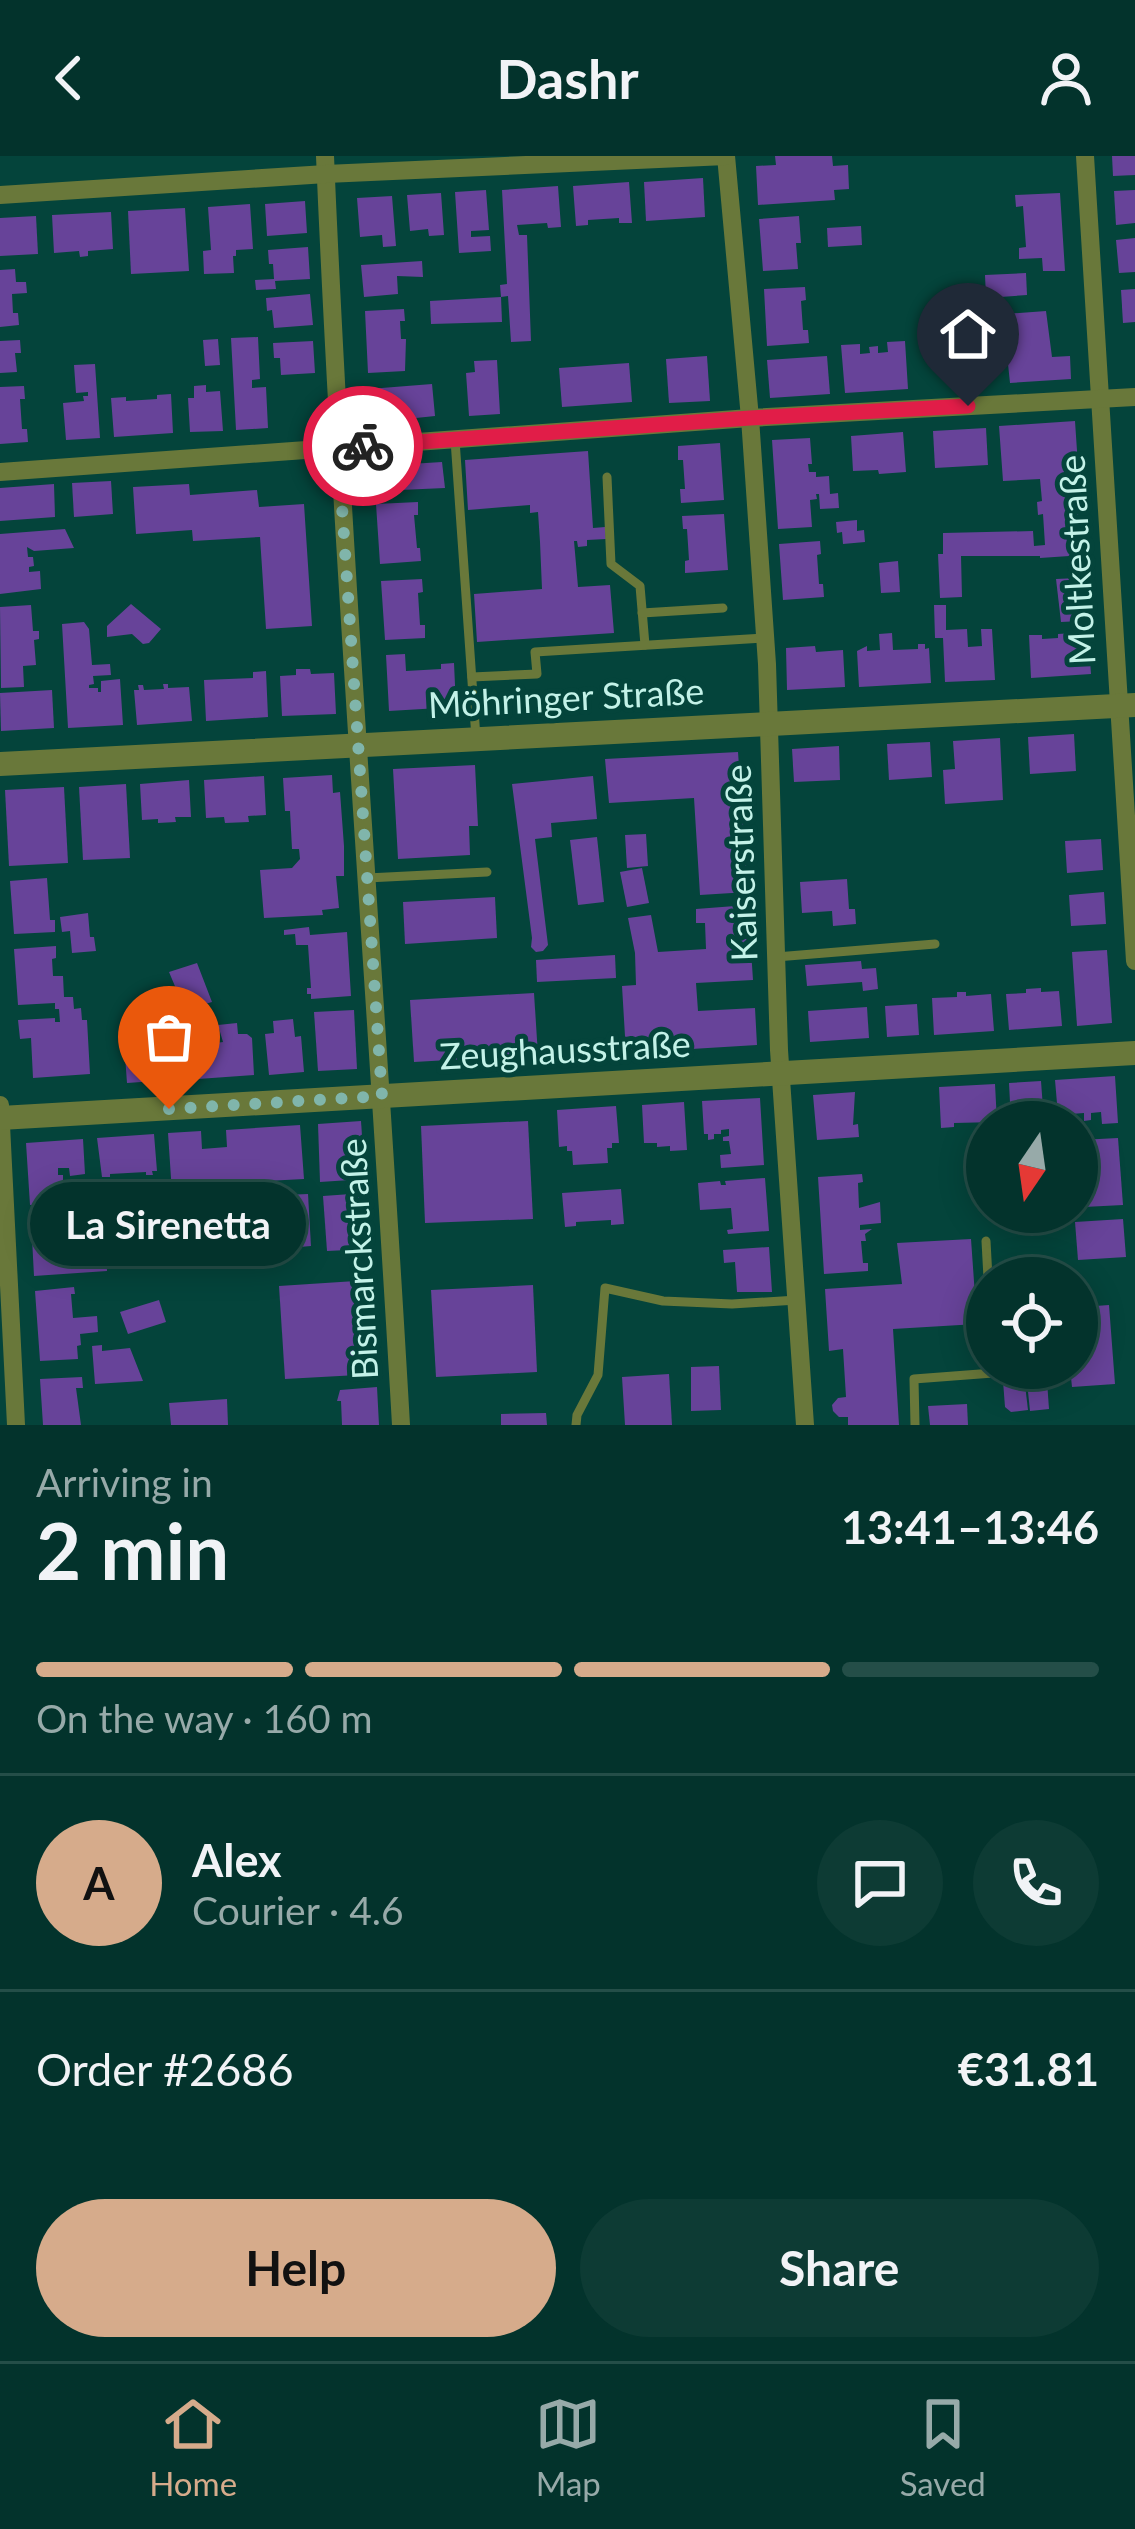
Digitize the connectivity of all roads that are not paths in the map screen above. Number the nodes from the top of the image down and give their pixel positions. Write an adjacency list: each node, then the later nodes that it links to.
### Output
1 (726, 156): 3 (street); 7 (street, Kaiserstraße)
2 (1085, 156): 6 (street, Moltkestraße)
3 (326, 165): 4 (street); 9 (street, Bismarckstraße)
4 (0, 195)
5 (1135, 397): 6 (street)
6 (1100, 398): 7 (street); 17 (street, Moltkestraße)
7 (750, 418): 8 (street); 14 (street, Kaiserstraße)
8 (455, 440): 9 (street); 16 (lane)
9 (338, 448): 10 (street); 20 (street, Bismarckstraße)
10 (0, 472)
11 (607, 477): 13 (lane)
12 (723, 608): 13 (lane)
13 (643, 613): 15 (lane)
14 (765, 638): 15 (lane); 18 (street, Kaiserstraße)
15 (645, 645): 16 (lane)
16 (472, 677): 19 (lane)
17 (1126, 705): 18 (street, Möhringer Straße); 26 (street, Moltkestraße)
18 (769, 723): 19 (street, Möhringer Straße); 25 (street, Kaiserstraße)
19 (476, 737): 20 (street, Möhringer Straße)
20 (357, 743): 21 (street, Möhringer Straße); 23 (street, Bismarckstraße)
21 (0, 764)
22 (487, 872): 23 (lane)
23 (367, 878): 29 (street, Bismarckstraße)
24 (935, 944): 25 (lane)
25 (776, 958): 28 (street, Kaiserstraße)
26 (1135, 961)
27 (1135, 1053): 28 (street, Zeughausstraße)
28 (781, 1072): 29 (street, Zeughausstraße); 34 (street, Kaiserstraße)
29 (382, 1096): 31 (street, Zeughausstraße); 37 (street, Bismarckstraße)
30 (0, 1105): 31 (street)
31 (0, 1118): 36 (street)
32 (986, 1241): 33 (lane)
33 (987, 1257)
34 (796, 1300): 38 (lane); 39 (street, Kaiserstraße)
35 (966, 1374): 40 (lane)
36 (16, 1425)
37 (400, 1425)
38 (577, 1425)
39 (805, 1425)
40 (915, 1425)

